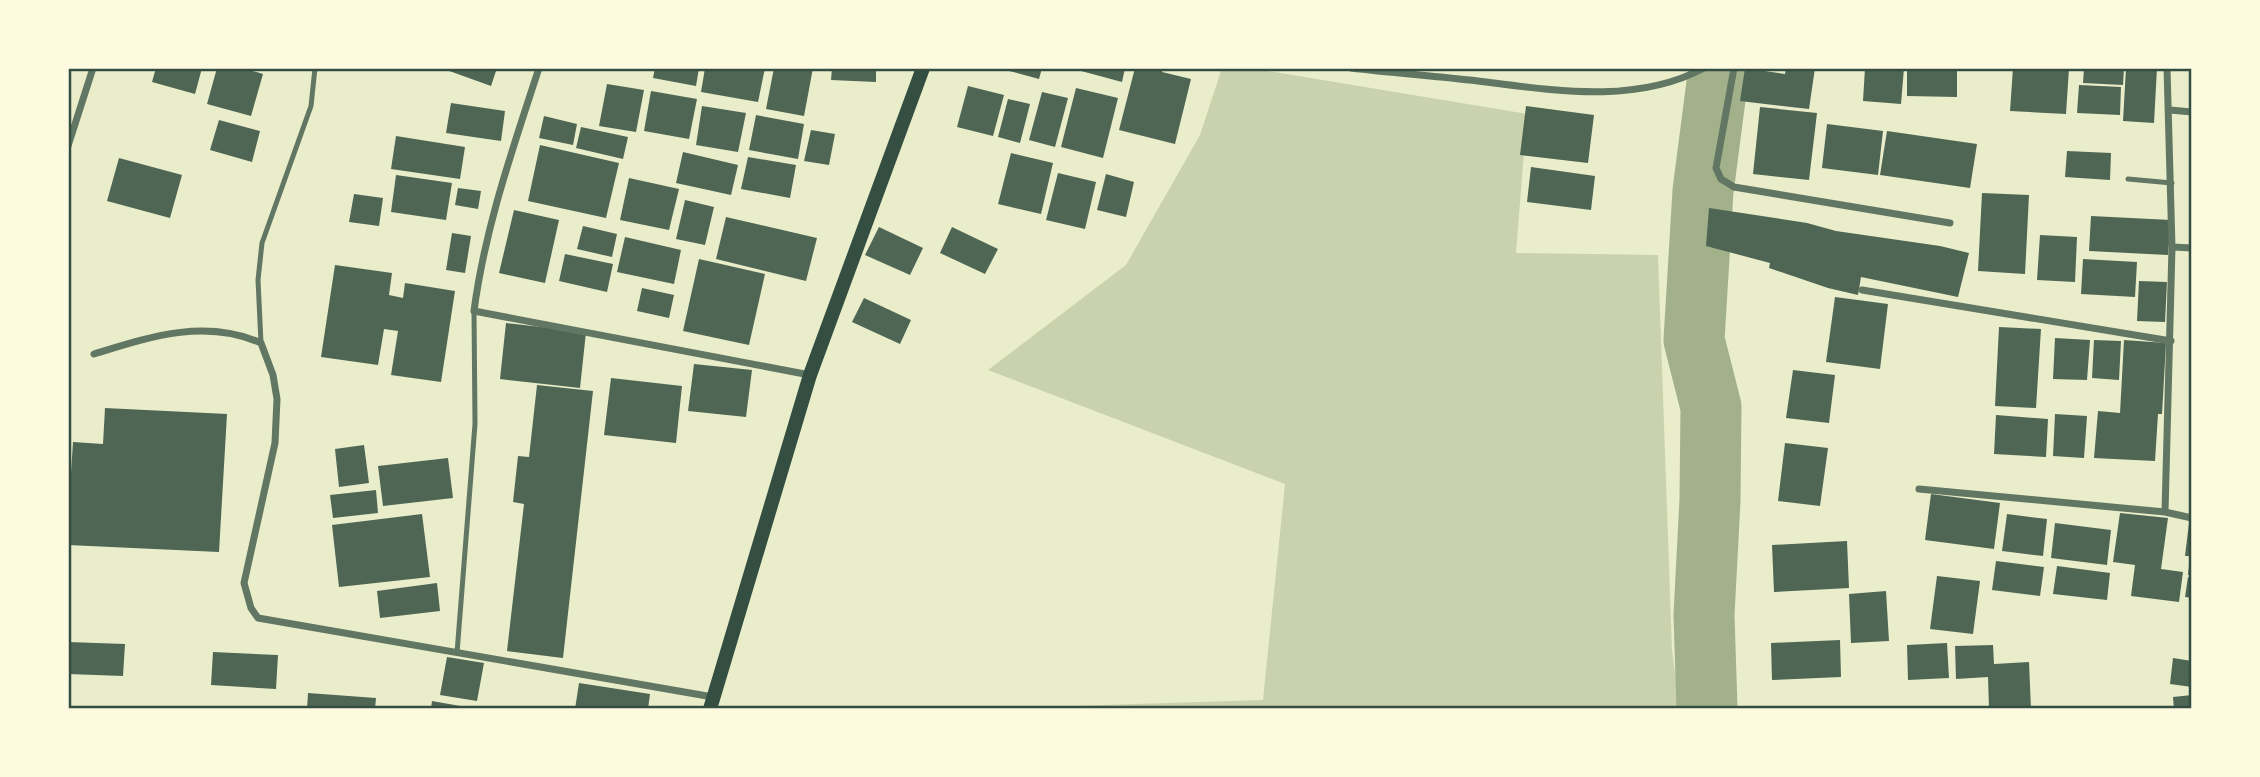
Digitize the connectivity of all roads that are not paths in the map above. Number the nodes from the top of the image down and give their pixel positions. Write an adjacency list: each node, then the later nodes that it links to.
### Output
1 (93, 68): 11 (street)
2 (315, 68): 20 (lane)
3 (539, 68): 18 (street)
4 (923, 68): 22 (main road)
5 (1351, 68): 6 (street)
6 (1704, 68)
7 (1734, 68): 14 (street)
8 (2167, 68): 9 (street)
9 (2170, 110): 10 (street); 13 (street)
10 (2192, 111)
11 (68, 146)
12 (2127, 179): 13 (lane)
13 (2172, 183): 15 (street)
14 (1950, 223)
15 (2172, 247): 16 (street); 19 (street)
16 (2192, 248)
17 (1862, 290): 19 (street)
18 (474, 310): 22 (street); 26 (lane)
19 (2171, 341): 24 (street)
20 (261, 343): 21 (street); 26 (street)
21 (94, 354)
22 (810, 375): 27 (main road)
23 (1919, 489): 24 (street)
24 (2165, 512): 25 (street)
25 (2192, 518)
26 (457, 653): 27 (street)
27 (711, 703)

